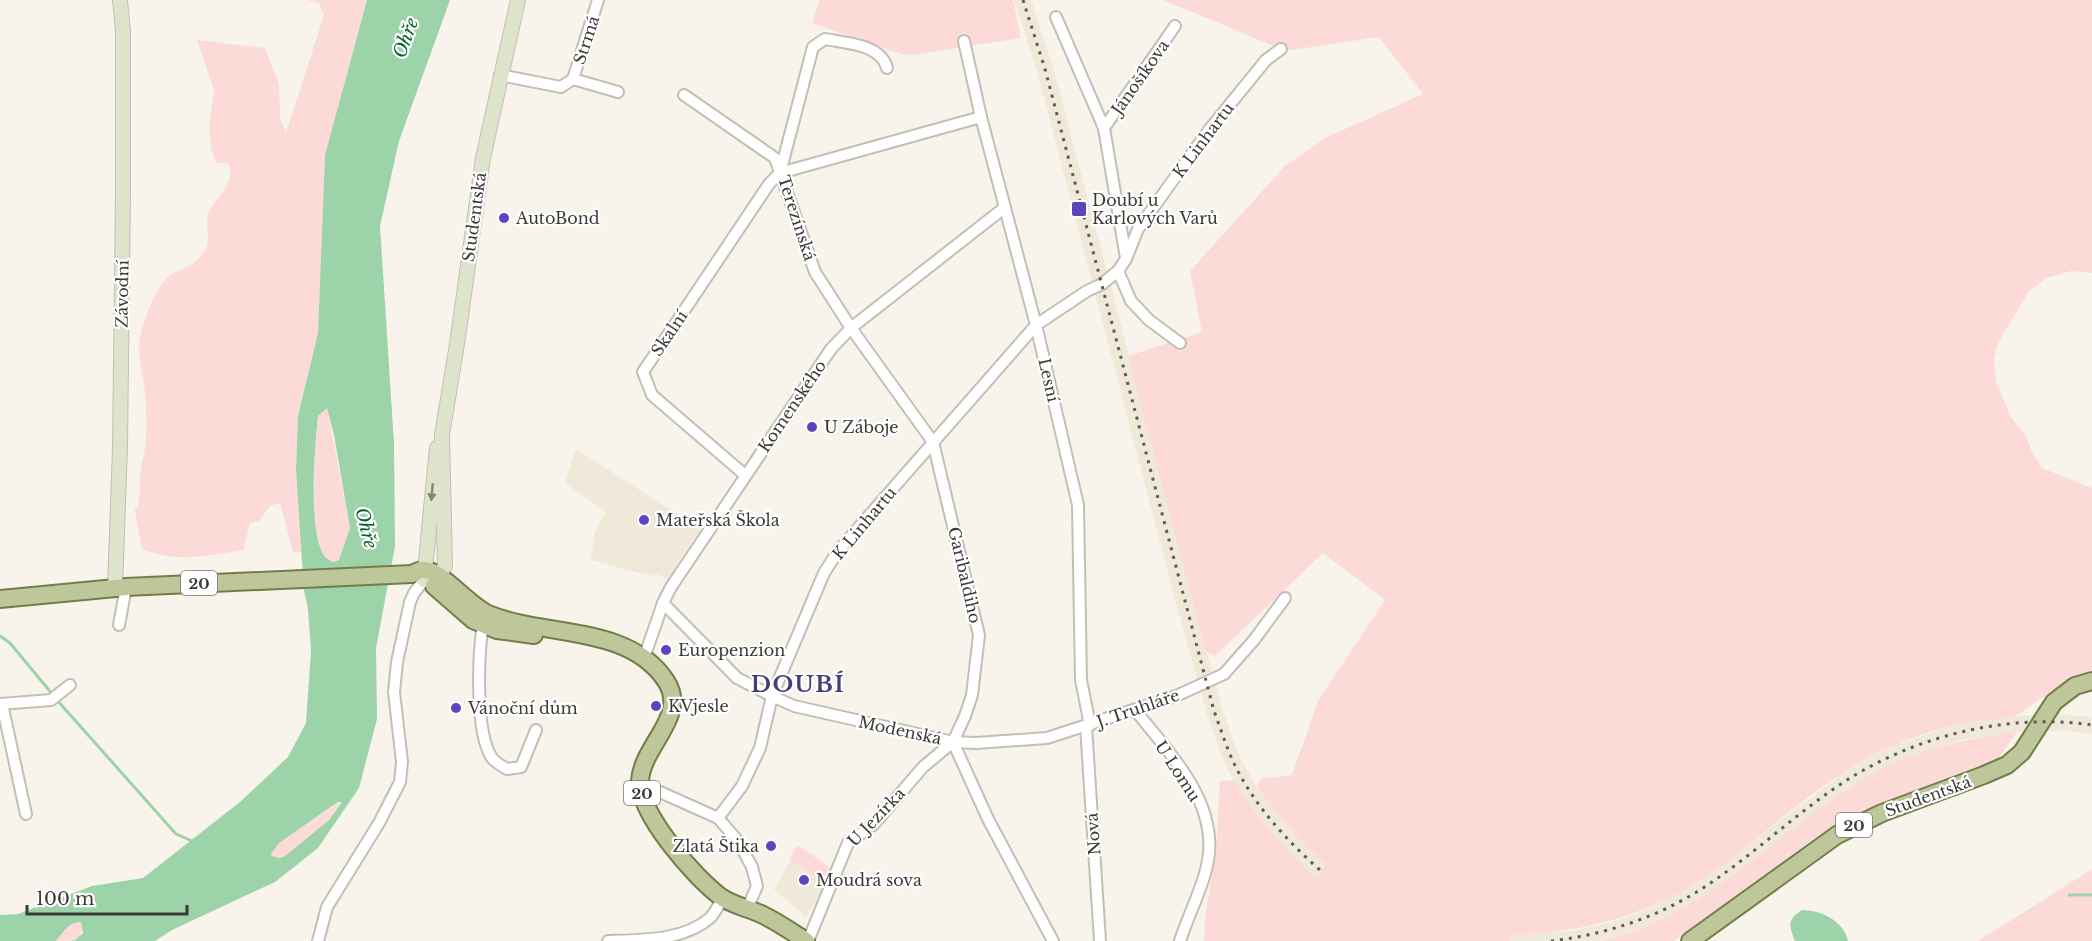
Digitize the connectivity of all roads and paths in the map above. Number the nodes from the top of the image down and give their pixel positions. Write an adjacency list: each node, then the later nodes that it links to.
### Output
1 (120, 0): 26 (street, Závodní)
2 (518, 0): 9 (street, Studentská)
3 (598, 0): 10 (street, Strmá)
4 (1056, 17): 14 (street, Jánošíkova)
5 (1175, 27): 14 (street, Jánošíkova)
6 (964, 41): 13 (street, Lesní)
7 (1281, 49): 17 (street, K Linhartu)
8 (887, 68): 15 (street, Terezínská)
9 (500, 75): 10 (street, Strmá); 22 (street, Studentská)
10 (573, 79): 11 (street, Strmá)
11 (618, 92)
12 (684, 95): 15 (street)
13 (981, 117): 15 (street); 16 (street, Lesní)
14 (1104, 128): 17 (street, Jánošíkova)
15 (780, 173): 20 (street, Terezínská); 24 (street, Skalní)
16 (1004, 208): 19 (street, Lesní); 20 (street, Komenského)
17 (1126, 259): 18 (street, K Linhartu)
18 (1118, 271): 19 (street, K Linhartu); 21 (street)
19 (1036, 325): 23 (street, K Linhartu); 38 (street, Lesní)
20 (851, 328): 23 (street, Terezínská); 24 (street, Komenského)
21 (1180, 343)
22 (442, 435): 25 (street, Studentská); 25 (street, Studentská, one-way to 25)
23 (933, 442): 35 (street, K Linhartu); 40 (street, Garibaldiho)
24 (745, 475): 29 (street, Komenského)
25 (426, 575): 26 (main road, 20); 30 (main road, 20); 30 (main road, 20); 46 (street)
26 (120, 588): 28 (main road, 20); 31 (street)
27 (1285, 598): 37 (street, J. Truhláře)
28 (0, 599)
29 (663, 603): 32 (street, Komenského); 35 (street, Modenská)
30 (485, 619): 32 (main road, 20); 39 (street)
31 (119, 625)
32 (640, 656): 44 (main road, 20)
33 (2092, 681): 52 (main road, Studentská / 20)
34 (70, 685): 36 (street)
35 (772, 696): 40 (street, Modenská); 43 (street, K Linhartu)
36 (1, 704): 42 (street)
37 (1135, 710): 38 (street, J. Truhláře); 51 (street, U Lomu)
38 (1088, 726): 40 (street, J. Truhláře); 50 (street, Nová)
39 (536, 730)
40 (953, 742): 48 (street, U Jezírka); 49 (street, Modenská)
41 (660, 792): 43 (street)
42 (26, 814)
43 (718, 818): 45 (street)
44 (723, 898): 45 (main road, 20); 47 (street)
45 (747, 909): 48 (main road, 20)
46 (318, 941)
47 (608, 941)
48 (807, 941)
49 (1053, 941)
50 (1100, 941)
51 (1180, 941)
52 (1690, 941)

